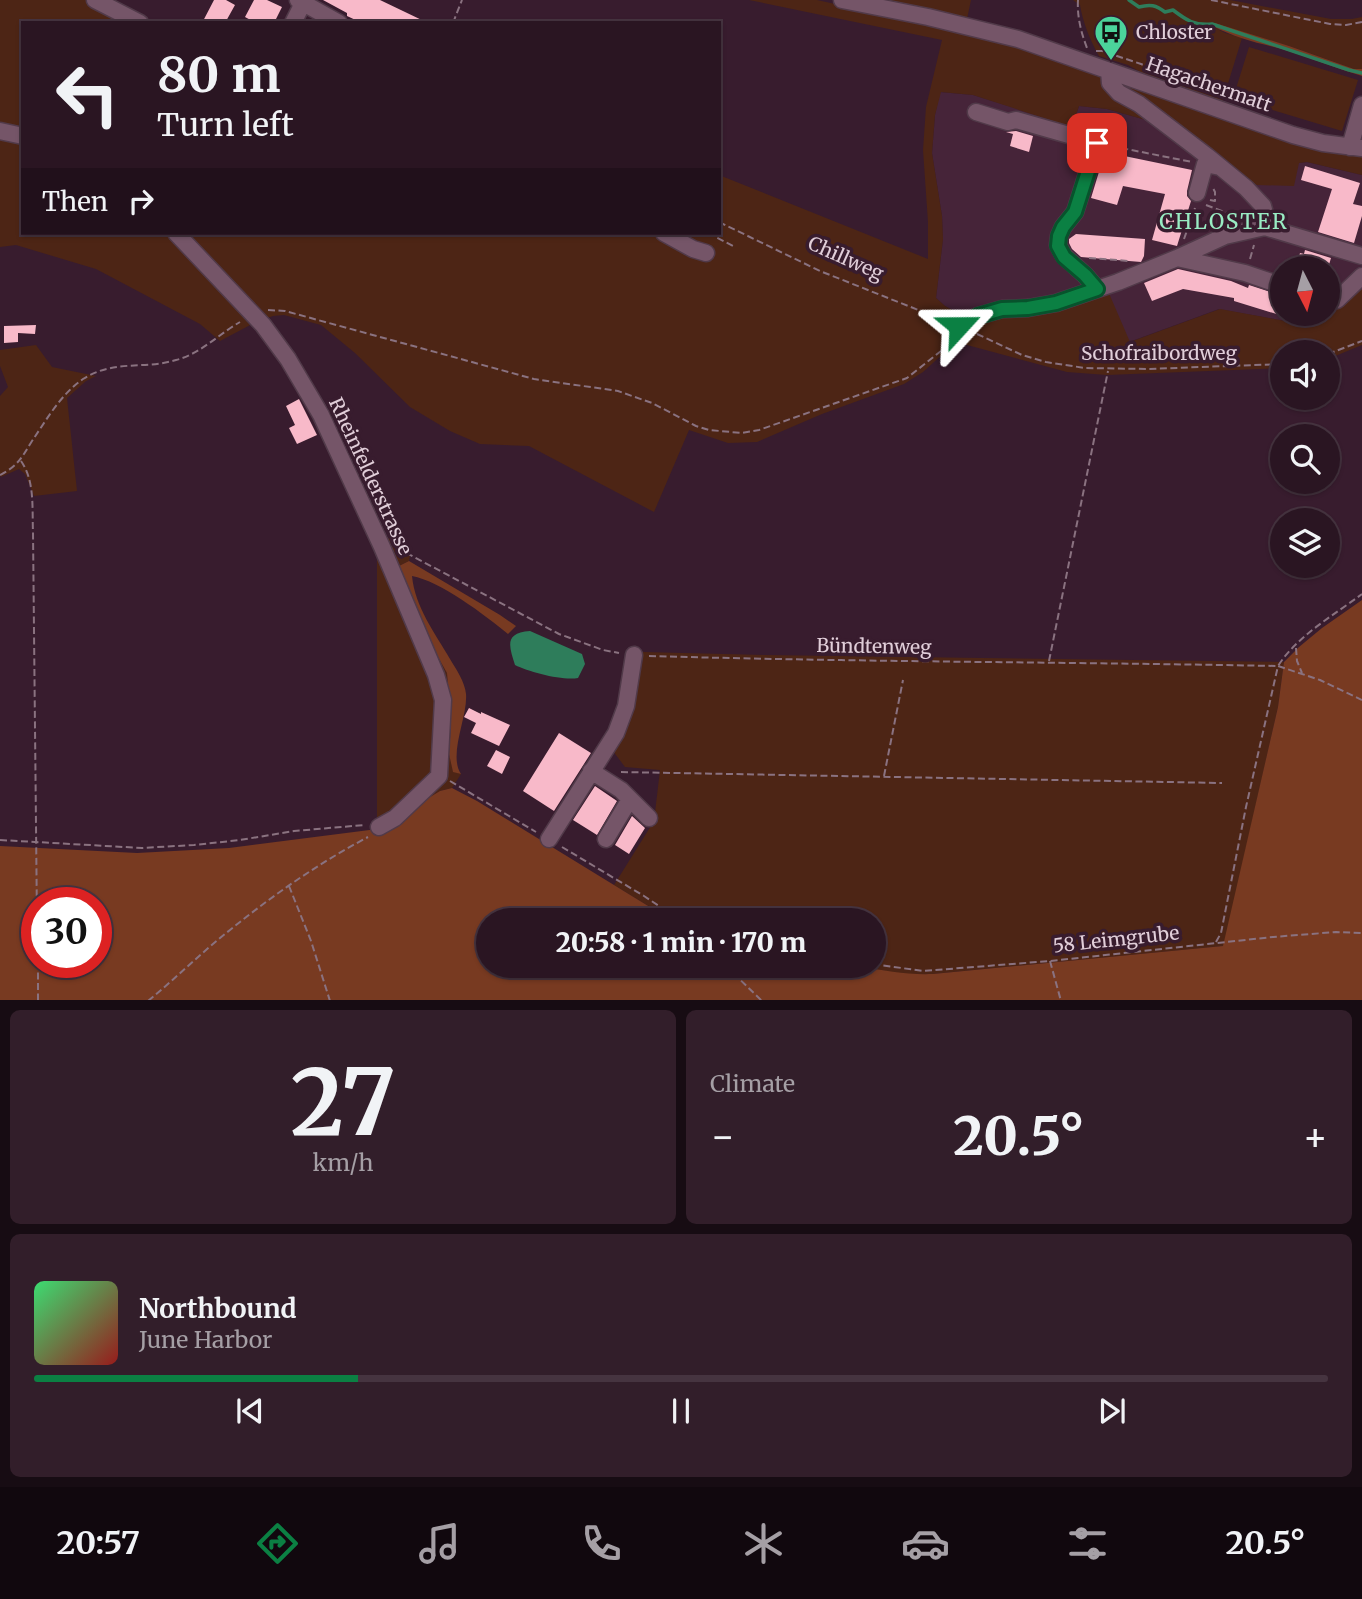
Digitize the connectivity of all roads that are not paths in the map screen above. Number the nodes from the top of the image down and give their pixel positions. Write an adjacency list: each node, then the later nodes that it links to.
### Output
1 (95, 0): 4 (street)
2 (842, 0): 7 (street, Hagachermatt)
3 (301, 1): 5 (street); 6 (street)
4 (136, 21)
5 (294, 21)
6 (336, 21)
7 (1109, 71): 12 (street, Hagachermatt); 13 (street)
8 (1362, 105): 12 (street)
9 (976, 112): 23 (street)
10 (0, 131): 11 (street)
11 (21, 136)
12 (1356, 147)
13 (1212, 165): 14 (street); 15 (street)
14 (1201, 199)
15 (1265, 227): 19 (street); 20 (street)
16 (178, 235): 30 (street, Rheinfelderstrasse)
17 (668, 235): 18 (street)
18 (706, 253)
19 (1362, 256)
20 (1177, 258): 22 (street); 23 (street)
21 (1362, 276): 24 (street)
22 (1270, 282)
23 (1097, 289): 25 (street)
24 (1340, 297)
25 (959, 326)
26 (634, 655): 27 (street)
27 (592, 771): 28 (street); 31 (street)
28 (630, 799): 29 (street); 32 (street)
29 (649, 818)
30 (379, 827)
31 (549, 839)
32 (606, 839)

